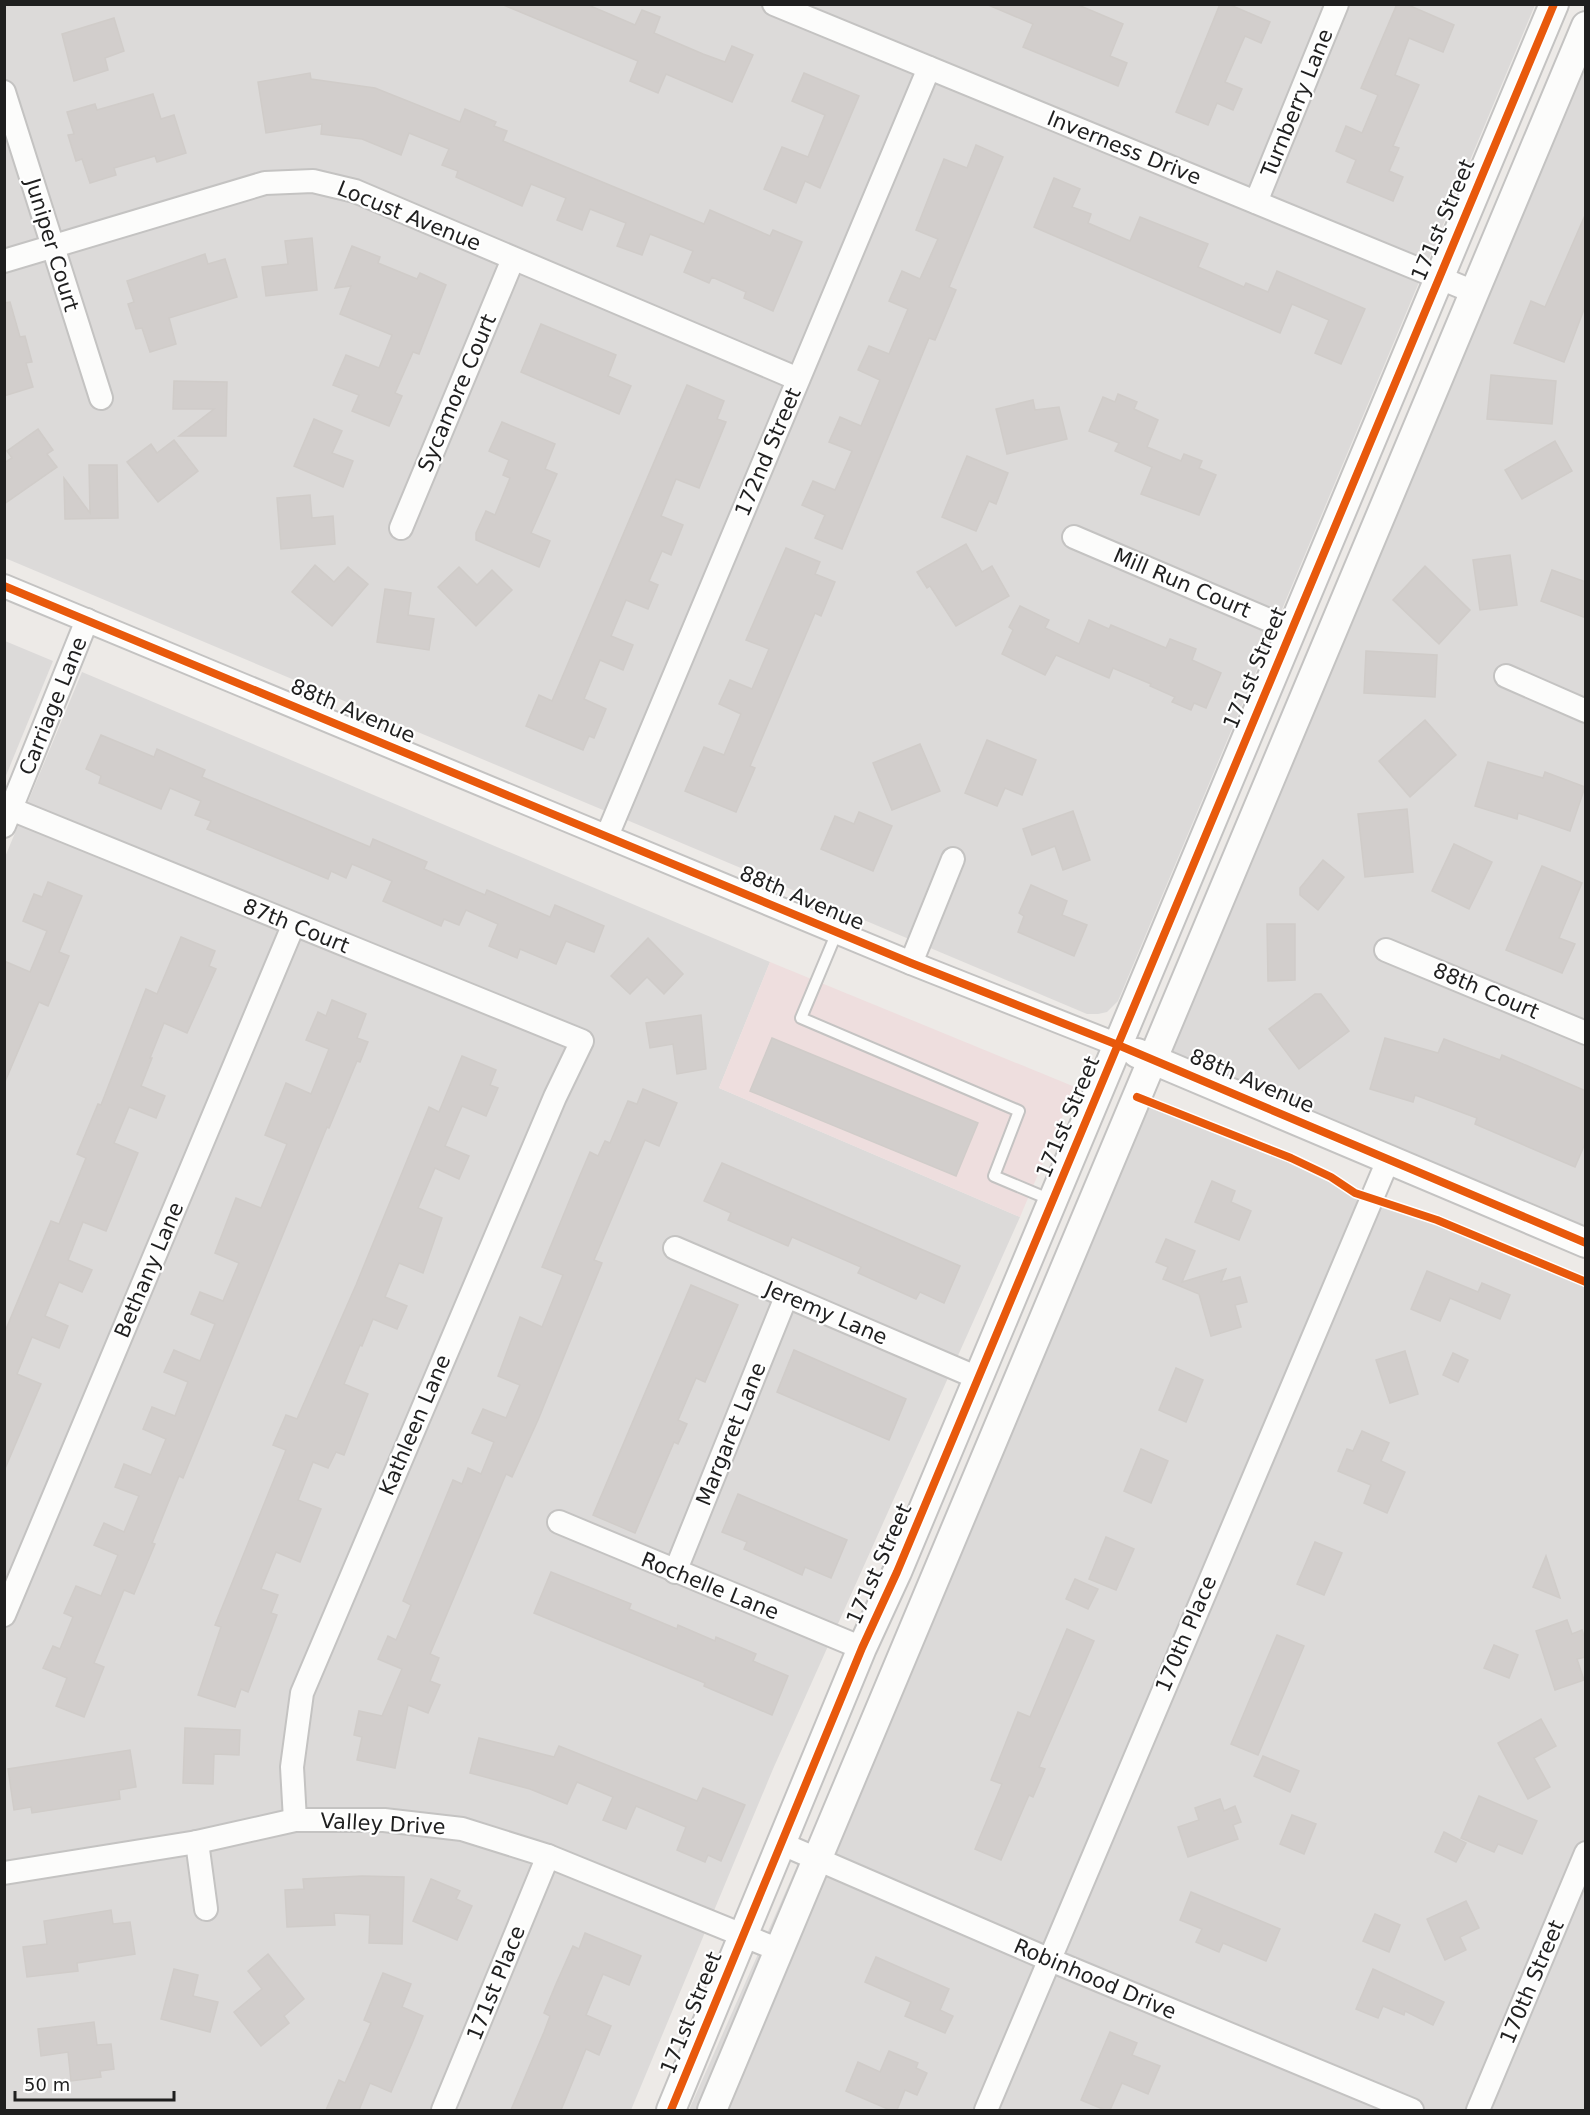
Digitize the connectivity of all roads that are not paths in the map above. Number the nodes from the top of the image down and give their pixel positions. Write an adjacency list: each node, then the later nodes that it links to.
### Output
1 (774, 4): 5 (street, Inverness Drive)
2 (1337, 4): 7 (street, Turnberry Lane)
3 (1554, 4): 11 (street, 171st Street)
4 (1586, 26): 12 (street)
5 (929, 68): 7 (street, Inverness Drive); 13 (street, 172nd Street)
6 (4, 92): 8 (street, Juniper Court)
7 (1256, 202): 11 (street, Inverness Drive)
8 (51, 245): 9 (street, Locust Avenue); 10 (street, Locust Avenue); 14 (street, Juniper Court)
9 (513, 259): 13 (street, Locust Avenue); 15 (street, Sycamore Court)
10 (4, 261)
11 (1439, 277): 12 (street, Inverness Drive); 19 (street, 171st Street)
12 (1474, 292): 32 (street)
13 (798, 379): 23 (street, 172nd Street)
14 (100, 398)
15 (401, 528)
16 (1074, 537): 19 (street, Mill Run Court)
17 (4, 586): 18 (street, 88th Avenue)
18 (87, 620): 22 (street, Carriage Lane); 23 (street, 88th Avenue)
19 (1290, 628): 31 (street, 171st Street)
20 (1506, 676): 21 (street)
21 (1586, 711)
22 (8, 818): 25 (street, 87th Court)
23 (607, 836): 26 (street, 88th Avenue)
24 (953, 859): 28 (street)
25 (293, 926): 30 (street, 87th Court); 41 (street, Bethany Lane)
26 (837, 932): 28 (street, 88th Avenue); 34 (lane)
27 (1386, 950): 29 (street, 88th Court)
28 (911, 963): 31 (street, 88th Avenue)
29 (1586, 1033)
30 (582, 1041): 43 (street, Kathleen Lane)
31 (1118, 1045): 32 (street, 88th Avenue); 34 (street, 171st Street)
32 (1153, 1060): 33 (street, 88th Avenue); 48 (street)
33 (1389, 1158): 35 (street, 88th Avenue); 53 (street, 170th Place)
34 (1052, 1200): 38 (street, 171st Street)
35 (1586, 1243)
36 (675, 1248): 37 (street, Jeremy Lane)
37 (786, 1297): 38 (street, Jeremy Lane); 40 (street, Margaret Lane)
38 (978, 1378): 42 (street, 171st Street)
39 (559, 1522): 40 (street, Rochelle Lane)
40 (675, 1572): 42 (street, Rochelle Lane)
41 (4, 1615)
42 (862, 1648): 45 (street, 171st Street)
43 (296, 1820): 44 (street, Valley Drive); 47 (street, Valley Drive)
44 (197, 1842): 49 (street, Valley Drive); 50 (street)
45 (780, 1843): 48 (street, Robinhood Drive); 51 (street, 171st Street)
46 (1586, 1853): 59 (street, 170th Street)
47 (548, 1856): 51 (street, Valley Drive); 54 (street, 171st Place)
48 (817, 1859): 52 (street); 53 (street, Robinhood Drive)
49 (4, 1873)
50 (206, 1909)
51 (742, 1936): 52 (street, Valley Drive); 55 (street, 171st Street)
52 (779, 1950): 56 (street)
53 (1048, 1959): 57 (street, 170th Place); 58 (street, Robinhood Drive)
54 (443, 2110)
55 (671, 2110)
56 (712, 2110)
57 (986, 2110)
58 (1412, 2110)
59 (1478, 2110)

